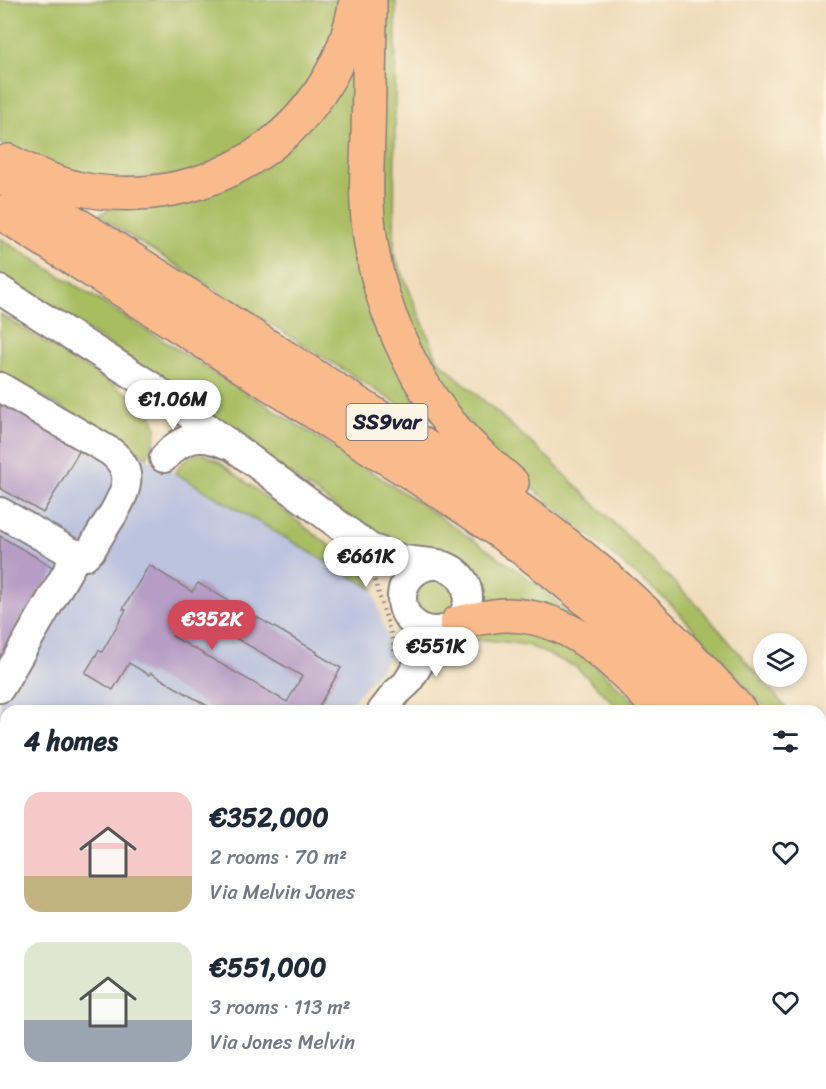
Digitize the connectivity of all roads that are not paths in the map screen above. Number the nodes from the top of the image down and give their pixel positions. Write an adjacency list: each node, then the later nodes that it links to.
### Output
1 (356, 0): 3 (highway)
2 (370, 0): 19 (highway)
3 (0, 157)
4 (0, 176): 19 (highway, SS9var)
5 (0, 212): 8 (highway, SS9var)
6 (0, 229): 8 (highway)
7 (0, 290): 9 (street)
8 (137, 299): 19 (highway, SS9var)
9 (151, 386): 11 (street); 11 (street)
10 (0, 387): 13 (street)
11 (238, 451): 14 (street)
12 (0, 512): 13 (street)
13 (77, 555): 18 (street)
14 (366, 557): 15 (street); 16 (street)
15 (438, 564): 16 (street); 17 (street)
16 (404, 606): 17 (street); 20 (street)
17 (450, 627): 20 (street); 21 (highway)
18 (0, 688)
19 (720, 703)
20 (388, 704)
21 (654, 705)

